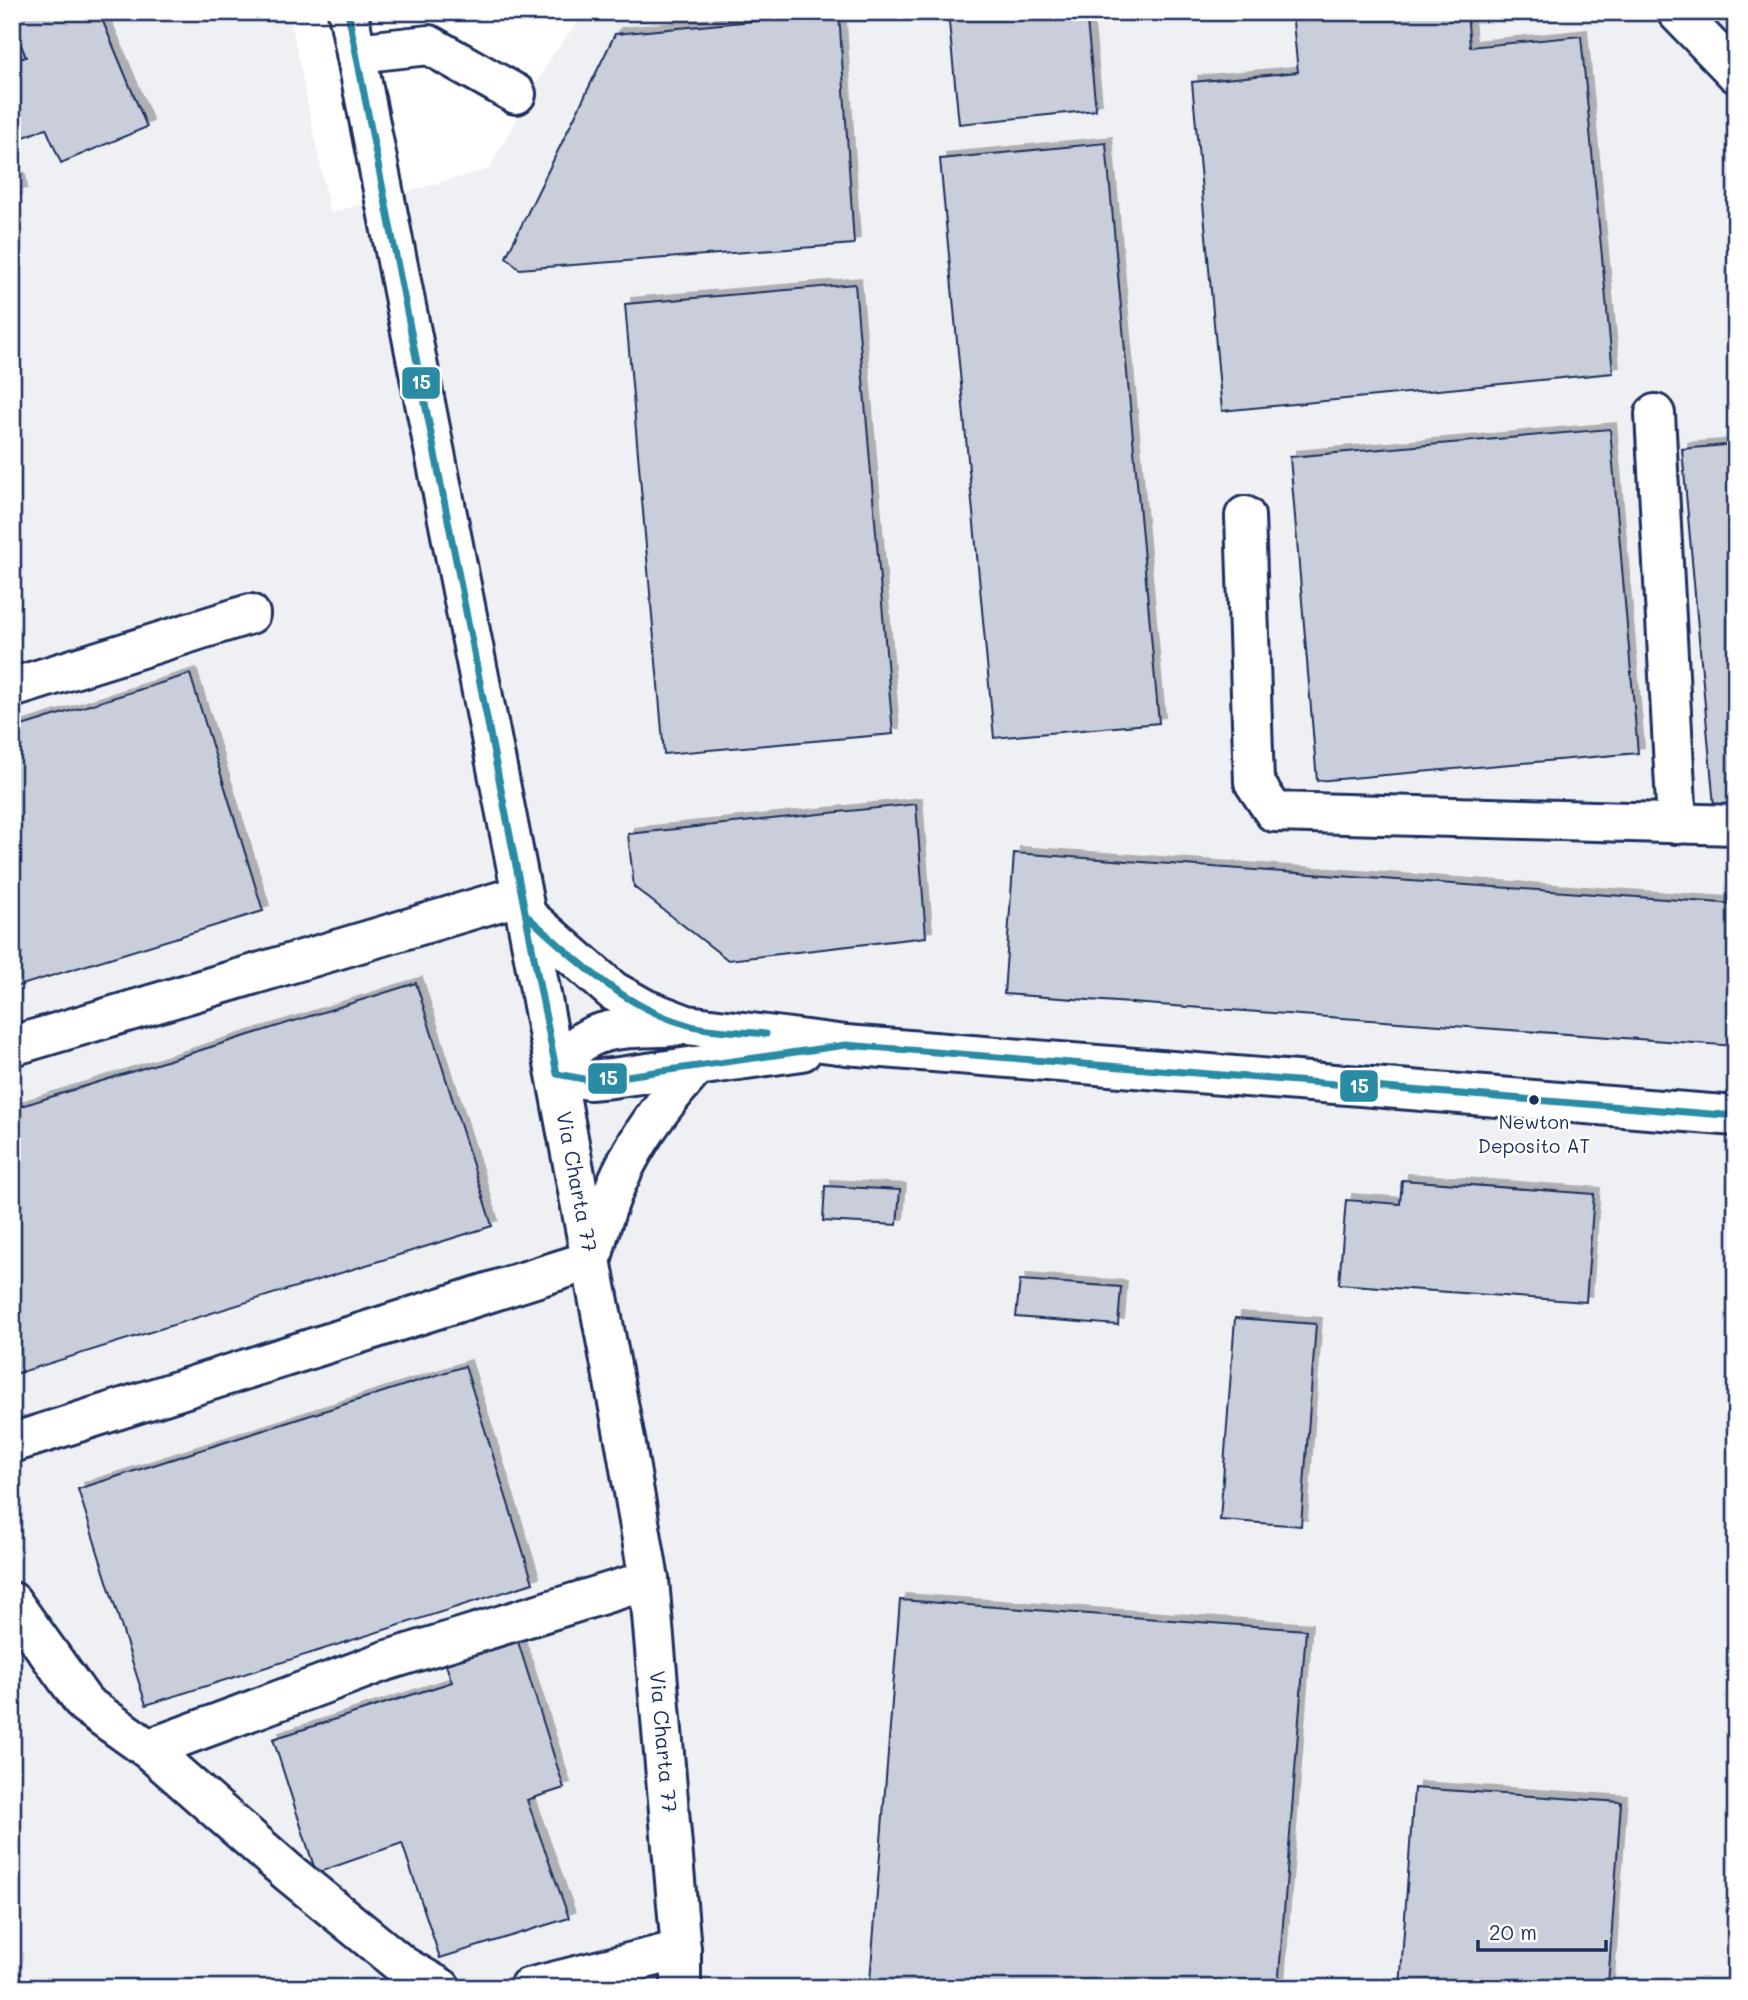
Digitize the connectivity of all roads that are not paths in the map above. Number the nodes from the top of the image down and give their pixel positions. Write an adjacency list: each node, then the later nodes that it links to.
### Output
1 (348, 12): 3 (street, Via Charta 77)
2 (1677, 12): 4 (street)
3 (356, 53): 5 (street); 12 (street, Via Charta 77)
4 (1736, 73)
5 (516, 93)
6 (1655, 414): 10 (street)
7 (1245, 516): 10 (street)
8 (250, 614): 9 (street)
9 (12, 688)
10 (1676, 824): 11 (street)
11 (1736, 825)
12 (524, 905): 13 (street); 15 (street); 17 (street, Via Charta 77)
13 (687, 1025): 14 (street); 17 (street)
14 (846, 1045): 16 (street); 18 (street)
15 (12, 1046)
16 (696, 1066): 17 (street); 19 (street)
17 (556, 1074): 19 (street, Via Charta 77)
18 (1736, 1116)
19 (592, 1260): 20 (street); 21 (street, Via Charta 77)
20 (12, 1443)
21 (649, 1580): 23 (street); 24 (street, Via Charta 77)
22 (12, 1602): 23 (street)
23 (148, 1749): 25 (street)
24 (681, 1950): 26 (street); 27 (street, Via Charta 77)
25 (441, 1988)
26 (528, 1988)
27 (681, 1988)

